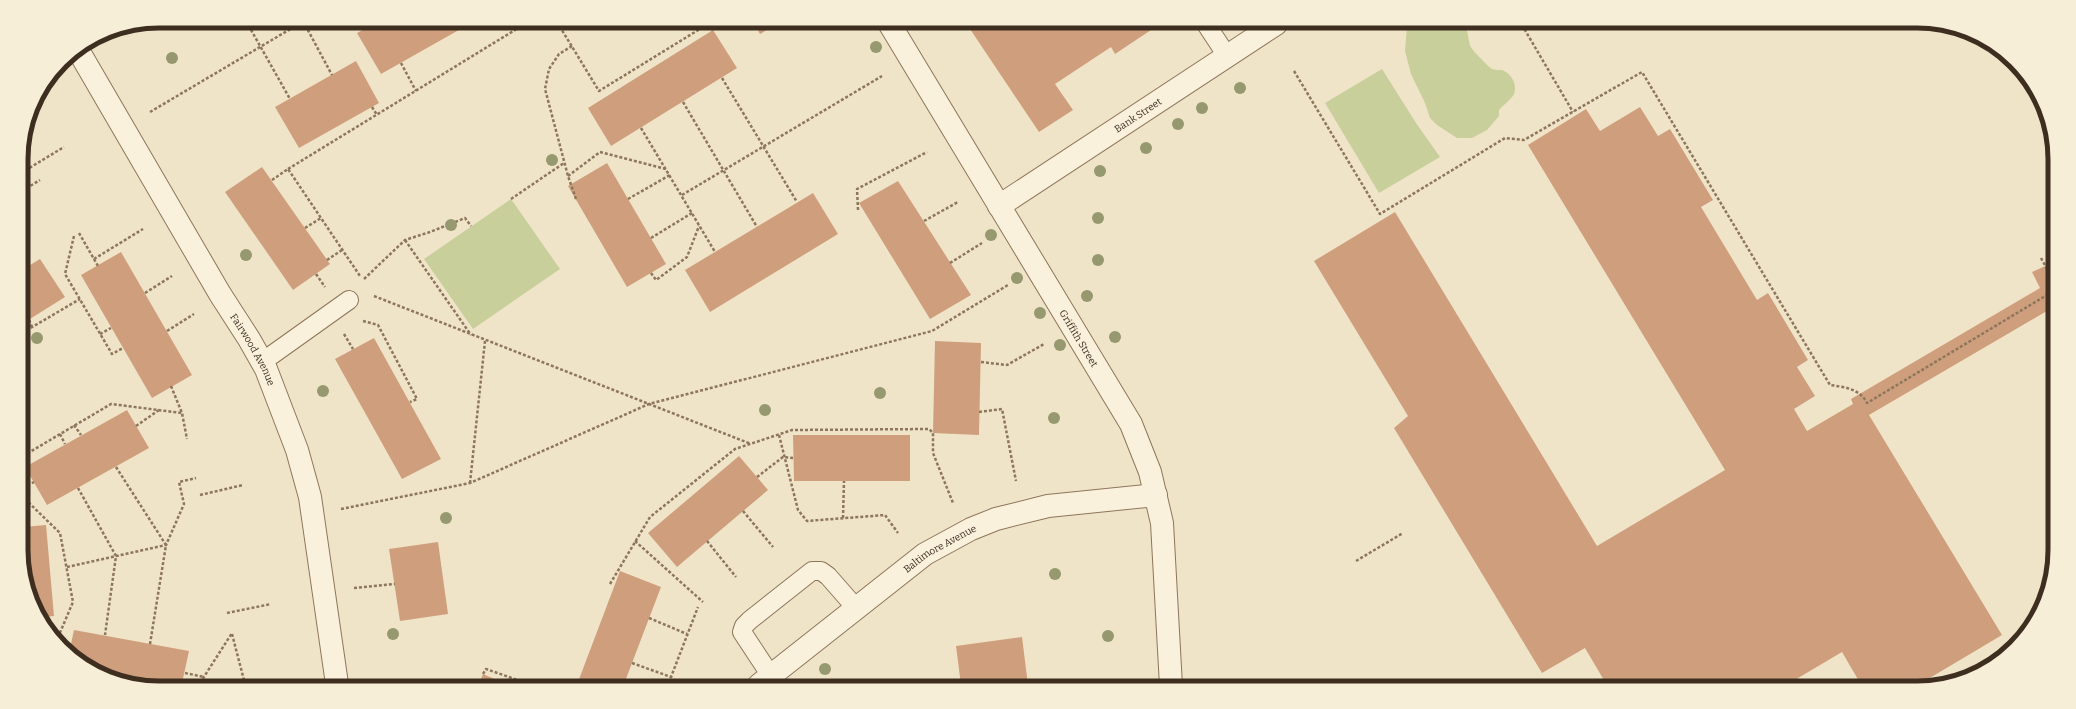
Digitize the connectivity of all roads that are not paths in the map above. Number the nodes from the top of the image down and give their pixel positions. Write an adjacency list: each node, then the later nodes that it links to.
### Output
1 (892, 28): 6 (street, Griffith Street)
2 (1209, 28): 5 (lane)
3 (1270, 28): 5 (street, Bank Street)
4 (80, 54): 8 (street, Fairwood Avenue)
5 (1228, 56): 6 (street, Bank Street)
6 (999, 206): 9 (street, Griffith Street)
7 (349, 300): 8 (lane)
8 (262, 362): 12 (street, Fairwood Avenue)
9 (1156, 495): 10 (street, Baltimore Avenue); 13 (street, Griffith Street)
10 (856, 608): 11 (street, Baltimore Avenue); 11 (lane)
11 (765, 680)
12 (337, 681)
13 (1171, 681)

